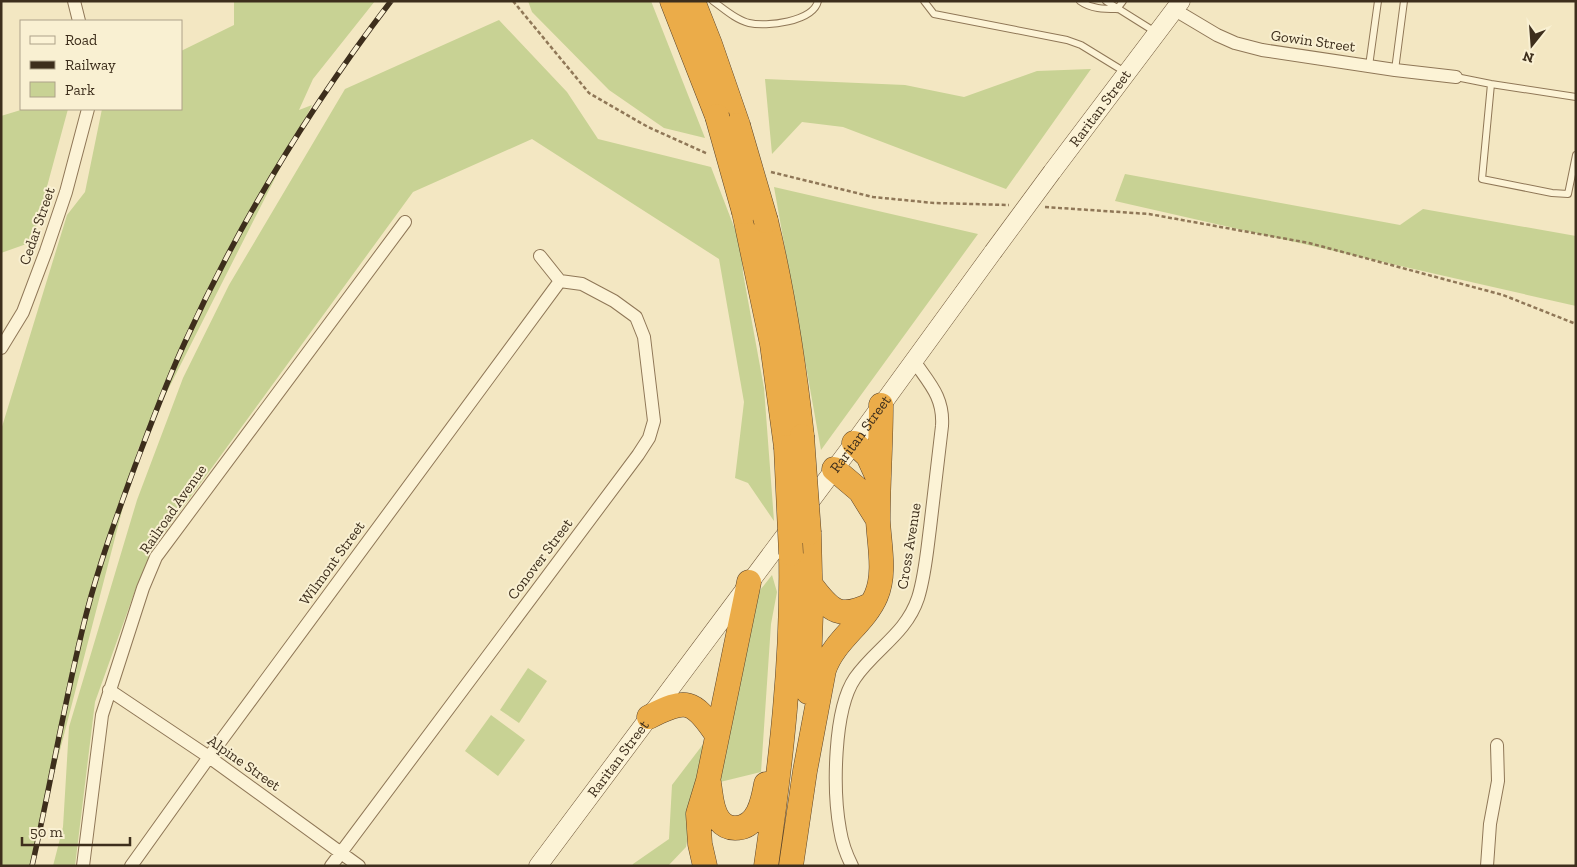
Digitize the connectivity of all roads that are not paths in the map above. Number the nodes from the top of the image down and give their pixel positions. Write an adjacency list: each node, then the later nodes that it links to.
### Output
1 (74, 1): 13 (street)
2 (672, 1): 22 (highway)
3 (818, 1): 10 (lane)
4 (924, 1): 17 (lane)
5 (1080, 1): 12 (lane)
6 (1106, 1): 12 (lane)
7 (1123, 1): 12 (lane)
8 (1378, 1): 15 (lane)
9 (1404, 1): 16 (lane)
10 (694, 5): 22 (highway)
11 (1178, 6): 14 (street, Raritan Street); 15 (street, Gowin Street)
12 (1117, 9): 14 (lane)
13 (79, 20)
14 (1158, 34): 17 (street, Raritan Street)
15 (1369, 66): 16 (street, Gowin Street)
16 (1395, 70): 18 (street, Gowin Street)
17 (1127, 73): 28 (street, Raritan Street, bridge)
18 (1456, 77): 19 (lane)
19 (1491, 84): 20 (lane); 23 (lane)
20 (1576, 97)
21 (88, 110): 27 (street, Cedar Street)
22 (727, 121): 30 (highway, bridge); 30 (highway, bridge)
23 (1576, 155)
24 (405, 222): 38 (street, Railroad Avenue)
25 (540, 256): 26 (street)
26 (560, 281): 43 (street, Wilmont Street); 46 (street, Conover Street)
27 (1, 348)
28 (914, 361): 29 (street, Raritan Street); 55 (street, Cross Avenue)
29 (881, 405): 31 (street, Raritan Street); 33 (highway)
30 (794, 441): 36 (highway, bridge); 39 (highway, bridge)
31 (854, 443): 32 (street, Raritan Street); 33 (highway)
32 (834, 469): 34 (highway); 35 (street, Raritan Street)
33 (879, 482): 34 (highway)
34 (878, 520): 37 (highway)
35 (748, 582): 40 (street, Raritan Street); 41 (highway)
36 (811, 585): 37 (highway); 44 (highway)
37 (872, 604): 44 (highway)
38 (110, 690): 43 (street, Alpine Street); 47 (street, Railroad Avenue)
39 (786, 712): 45 (highway); 53 (highway)
40 (649, 717): 41 (highway); 51 (street, Raritan Street)
41 (717, 735): 45 (highway)
42 (1497, 745): 56 (street)
43 (209, 757): 46 (street, Alpine Street); 48 (street, Wilmont Street)
44 (805, 771): 54 (highway)
45 (708, 781): 52 (highway)
46 (341, 852): 49 (street, Conover Street); 50 (street, Alpine Street)
47 (83, 866)
48 (131, 866)
49 (331, 866)
50 (359, 866)
51 (538, 866)
52 (705, 866)
53 (766, 866)
54 (791, 866)
55 (852, 866)
56 (1487, 866)

